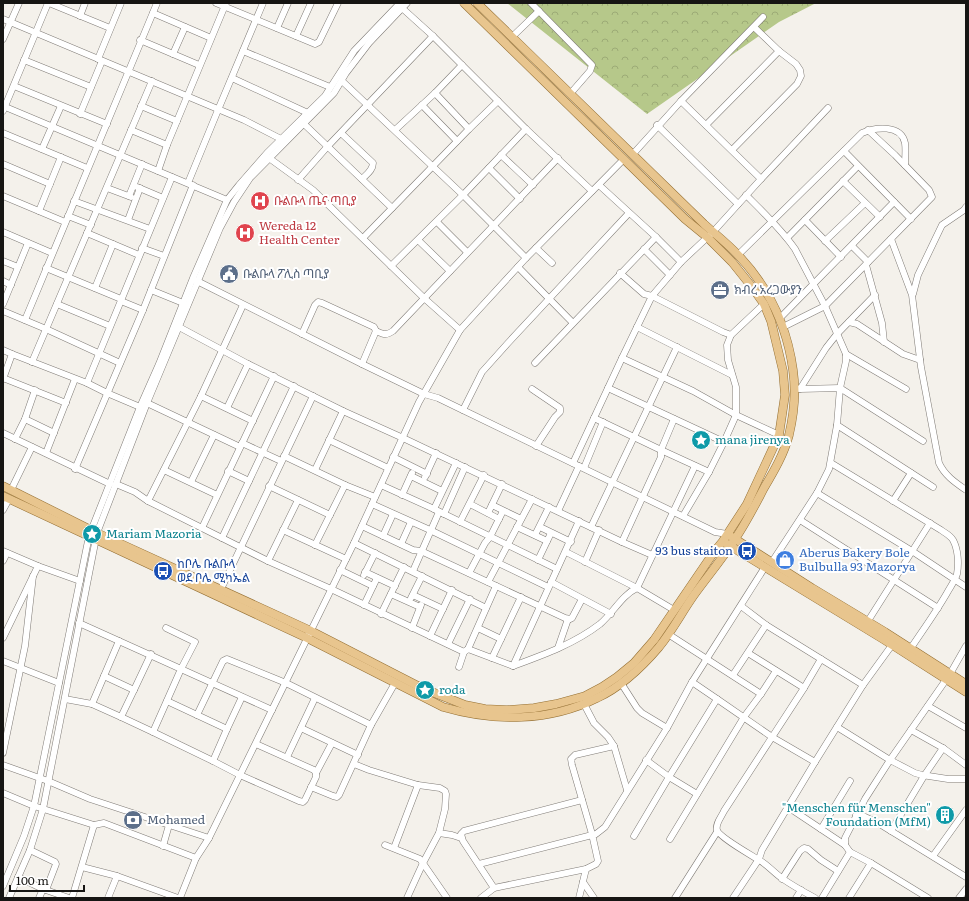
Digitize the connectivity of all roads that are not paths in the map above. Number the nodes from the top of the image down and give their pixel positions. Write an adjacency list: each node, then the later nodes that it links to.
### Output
1 (19, 3): 23 (street)
2 (48, 3): 19 (street); 28 (street)
3 (86, 3): 19 (street)
4 (120, 3): 26 (street)
5 (157, 3): 18 (street)
6 (216, 3): 15 (street)
7 (263, 3): 22 (street)
8 (288, 3): 27 (street)
9 (311, 3): 29 (street)
10 (338, 3): 29 (street)
11 (407, 3): 16 (street)
12 (464, 3): 90 (main road)
13 (477, 3): 31 (main road)
14 (531, 3): 17 (street)
15 (225, 5): 22 (street); 32 (street)
16 (401, 6): 30 (street); 45 (street); 48 (street)
17 (539, 11): 31 (street); 50 (street)
18 (153, 13): 24 (street); 34 (street)
19 (80, 16): 26 (street)
20 (763, 17): 25 (street)
21 (3, 19): 23 (street)
22 (256, 20): 27 (street); 35 (street)
23 (10, 22): 28 (street); 33 (street)
24 (185, 27): 32 (street); 37 (street)
25 (754, 27): 36 (street); 52 (street)
26 (110, 28): 39 (street)
27 (277, 28): 29 (street)
28 (36, 32): 38 (street); 39 (street)
29 (296, 36)
30 (433, 36): 41 (street); 54 (street)
31 (512, 37): 50 (main road)
32 (211, 38): 40 (street)
33 (3, 39)
34 (140, 40): 37 (street); 42 (street)
35 (243, 50): 43 (street); 48 (street)
36 (779, 51): 67 (street); 82 (street)
37 (173, 54): 40 (street)
38 (24, 60): 46 (street); 47 (street)
39 (100, 60): 42 (street); 47 (street)
40 (199, 65): 51 (street)
41 (462, 65): 49 (street); 53 (street)
42 (129, 72): 44 (street); 65 (street)
43 (232, 78): 60 (street); 62 (street)
44 (152, 81): 51 (street); 57 (street)
45 (342, 81): 54 (street); 62 (street)
46 (14, 86): 56 (street); 58 (street)
47 (91, 87): 61 (street)
48 (330, 87): 62 (street)
49 (435, 93): 55 (street); 69 (street)
50 (570, 94): 84 (main road)
51 (187, 97): 60 (street); 63 (street)
52 (681, 100): 66 (street); 67 (street)
53 (498, 101): 69 (street); 70 (street)
54 (368, 105): 72 (street); 75 (street)
55 (422, 105): 72 (street); 77 (street)
56 (61, 106): 61 (street); 68 (street)
57 (141, 106): 63 (street); 71 (street)
58 (4, 108): 68 (street)
59 (828, 108): 101 (street)
60 (218, 110): 76 (street); 105 (street)
61 (80, 114): 65 (street)
62 (310, 114): 64 (street); 76 (street)
63 (177, 121): 78 (street)
64 (303, 123): 80 (street); 88 (street)
65 (106, 124): 79 (street)
66 (657, 125): 84 (street); 123 (street)
67 (706, 125): 82 (street)
68 (52, 126): 79 (street); 81 (street)
69 (469, 129): 77 (street)
70 (526, 129): 86 (street); 89 (street)
71 (131, 130): 78 (street); 85 (street)
72 (395, 130): 95 (street)
73 (868, 130): 83 (street); 93 (street); 93 (street)
74 (3, 133): 81 (street)
75 (341, 133): 80 (street); 100 (street)
76 (281, 139): 119 (street)
77 (457, 141): 95 (street)
78 (167, 144): 98 (street)
79 (97, 145): 85 (street); 96 (street)
80 (328, 146): 100 (street); 102 (street)
81 (42, 149): 87 (street)
82 (732, 150): 101 (street)
83 (844, 151): 94 (street); 136 (street)
84 (633, 154): 142 (main road)
85 (120, 155): 92 (street); 109 (street)
86 (501, 155): 97 (street); 107 (street)
87 (61, 157): 96 (street); 104 (street)
88 (269, 158): 102 (street); 174 (street)
89 (558, 158): 107 (street); 111 (street)
90 (624, 159): 108 (street); 142 (main road)
91 (3, 164): 104 (street)
92 (142, 164): 98 (street); 106 (street)
93 (905, 165): 131 (street)
94 (858, 166): 103 (street); 121 (street)
95 (432, 167): 112 (street); 125 (street)
96 (87, 168): 120 (street)
97 (488, 168): 112 (street); 118 (street)
98 (158, 171): 99 (street)
99 (172, 177): 105 (street); 116 (street)
100 (362, 178): 125 (street)
101 (761, 179): 113 (street)
102 (298, 180): 144 (street)
103 (843, 181): 122 (street); 133 (street)
104 (50, 184): 127 (street)
105 (190, 184): 119 (street); 159 (street)
106 (133, 185): 110 (street); 115 (street)
107 (533, 185): 118 (street)
108 (599, 185): 111 (street); 128 (street)
109 (107, 188): 115 (street); 126 (street)
110 (140, 188): 116 (street); 117 (street)
111 (592, 191): 153 (street)
112 (463, 195): 135 (street); 138 (street)
113 (746, 195): 123 (street); 136 (street)
114 (3, 196): 127 (street)
115 (129, 196): 117 (street)
116 (163, 198): 139 (street)
117 (136, 199): 132 (street)
118 (520, 199): 138 (street)
119 (228, 200): 186 (street)
120 (74, 201): 126 (street); 129 (street)
121 (894, 202): 130 (street); 131 (street)
122 (865, 203): 130 (street); 148 (street)
123 (738, 204): 142 (street)
124 (966, 207): 181 (street)
125 (392, 208): 144 (street)
126 (98, 209): 132 (street); 137 (street)
127 (39, 211): 134 (street)
128 (629, 213): 143 (street); 184 (street)
129 (68, 216): 134 (street); 137 (street)
130 (880, 217): 151 (street)
131 (912, 219): 146 (street)
132 (128, 220): 139 (street)
133 (805, 220): 145 (street); 148 (street)
134 (65, 222): 156 (street)
135 (436, 222): 147 (street); 155 (street)
136 (772, 222): 145 (street); 158 (street)
137 (91, 225): 141 (street)
138 (494, 225): 155 (street); 161 (street)
139 (150, 229): 152 (street)
140 (3, 232): 149 (street)
141 (87, 233): 150 (street); 173 (street)
142 (710, 235): 158 (main road); 163 (street); 190 (main road)
143 (656, 237): 154 (street); 163 (street)
144 (363, 238): 166 (street)
145 (787, 238): 176 (street)
146 (891, 239): 165 (street); 181 (street)
147 (418, 240): 166 (street); 170 (street)
148 (826, 241): 160 (street)
149 (28, 243): 156 (street); 167 (street)
150 (113, 244): 157 (street); 178 (street)
151 (852, 246): 160 (street); 165 (street)
152 (142, 248): 157 (street); 159 (street)
153 (536, 248): 161 (street); 164 (street)
154 (644, 249): 171 (street); 172 (street)
155 (467, 252): 170 (street)
156 (52, 253): 169 (street)
157 (140, 255): 185 (street)
158 (738, 255): 194 (main road)
159 (164, 256): 179 (street)
160 (841, 257): 176 (street)
161 (526, 258): 168 (street)
162 (3, 261): 167 (street)
163 (681, 262): 172 (street)
164 (552, 263)
165 (867, 263): 180 (street); 191 (street)
166 (391, 266): 183 (street)
167 (18, 267): 177 (street)
168 (518, 267): 184 (street); 203 (street)
169 (46, 268): 173 (street); 195 (street)
170 (450, 270): 183 (street)
171 (620, 273): 182 (street); 196 (street)
172 (670, 275): 182 (street)
173 (68, 277): 178 (street); 188 (street)
174 (197, 280): 189 (street); 199 (street)
175 (3, 282): 177 (street)
176 (814, 284): 191 (street); 194 (street)
177 (11, 285): 187 (street)
178 (95, 288): 185 (street)
179 (151, 290): 186 (street); 192 (street)
180 (875, 295): 197 (street); 208 (street)
181 (912, 295): 216 (street)
182 (652, 296): 200 (street); 207 (street)
183 (424, 298): 203 (street); 204 (street)
184 (550, 298): 196 (street); 244 (street)
185 (121, 300): 192 (street); 198 (street)
186 (183, 303): 241 (street)
187 (3, 304)
188 (57, 304): 198 (street); 202 (street)
189 (243, 304): 205 (street); 211 (street)
190 (764, 304): 207 (street); 257 (main road)
191 (825, 306): 201 (street); 206 (street)
192 (143, 310): 218 (street)
193 (3, 312): 195 (street)
194 (780, 318): 201 (main road)
195 (25, 320): 202 (street)
196 (572, 322): 219 (street)
197 (849, 322): 206 (street); 208 (street)
198 (110, 326): 213 (street)
199 (179, 326): 211 (street); 240 (street)
200 (637, 327): 209 (street); 215 (street)
201 (783, 327): 230 (main road)
202 (46, 329): 213 (street); 217 (street)
203 (460, 330): 236 (street)
204 (376, 331): 205 (street); 221 (street)
205 (302, 334): 221 (street)
206 (837, 334): 214 (street); 230 (street)
207 (731, 335): 222 (street)
208 (884, 342): 216 (street)
209 (677, 347): 222 (street); 224 (street)
210 (3, 350): 212 (street)
211 (223, 350): 220 (street); 237 (street)
212 (12, 354): 217 (street); 225 (street)
213 (99, 354): 218 (street); 227 (street)
214 (846, 354): 231 (street); 233 (street)
215 (622, 358): 224 (street); 229 (street)
216 (920, 360): 301 (street)
217 (32, 362): 226 (street)
218 (120, 363): 235 (street)
219 (535, 363)
220 (248, 364): 223 (street); 243 (street)
221 (362, 364): 236 (street)
222 (732, 375): 246 (street)
223 (274, 376): 228 (street); 250 (street)
224 (663, 377): 242 (street); 246 (street)
225 (3, 378): 234 (street)
226 (75, 379): 227 (street); 239 (street)
227 (87, 383): 235 (street)
228 (294, 386): 238 (street); 268 (street)
229 (608, 388): 242 (street); 247 (street)
230 (797, 388): 231 (street); 347 (main road)
231 (840, 388): 253 (street); 262 (street)
232 (532, 389): 265 (street)
233 (906, 389)
234 (35, 390): 239 (street); 248 (street)
235 (107, 393): 241 (street); 279 (street)
236 (424, 394): 244 (street); 259 (street)
237 (201, 396): 243 (street); 251 (street)
238 (313, 396): 245 (street); 272 (street)
239 (66, 403): 255 (street)
240 (147, 403): 251 (street); 294 (street)
241 (140, 406): 294 (street)
242 (647, 407): 249 (street); 258 (street)
243 (228, 408): 250 (street)
244 (463, 410): 265 (street)
245 (343, 411): 259 (street); 261 (street)
246 (736, 415): 257 (street); 263 (street)
247 (594, 418): 252 (street); 274 (street)
248 (25, 419): 255 (street); 260 (street)
249 (674, 419): 263 (street); 267 (street)
250 (253, 421): 264 (street)
251 (187, 422): 256 (street); 282 (street)
252 (603, 422): 258 (street); 278 (street)
253 (837, 425): 275 (street); 286 (street)
254 (3, 433): 260 (street)
255 (54, 433): 269 (street)
256 (214, 434): 264 (street); 291 (street)
257 (779, 435): 349 (main road)
258 (633, 437): 267 (street); 293 (street)
259 (403, 438): 270 (street); 271 (street)
260 (15, 439): 266 (street)
261 (329, 440): 280 (street); 283 (street)
262 (923, 441)
263 (724, 442): 285 (street)
264 (241, 445): 268 (street); 284 (street)
265 (536, 446): 274 (street)
266 (32, 447): 269 (street); 300 (street)
267 (661, 450): 276 (street); 307 (street)
268 (263, 452): 272 (street); 290 (street)
269 (46, 453): 279 (street)
270 (436, 453): 273 (street); 287 (street)
271 (393, 457): 280 (street); 281 (street)
272 (282, 458): 283 (street); 298 (street)
273 (456, 463): 277 (street); 302 (street)
274 (573, 463): 278 (street)
275 (831, 463): 303 (street); 312 (street)
276 (695, 466): 285 (street); 321 (street)
277 (465, 467): 288 (street); 320 (street)
278 (581, 467): 293 (street); 319 (street)
279 (75, 468): 294 (street)
280 (388, 468): 297 (street)
281 (415, 468): 287 (street); 289 (street)
282 (164, 470): 291 (street); 311 (street)
283 (314, 470): 296 (street)
284 (228, 471): 290 (street); 304 (street)
285 (709, 472): 325 (street)
286 (911, 473): 299 (street); 312 (street)
287 (427, 474): 292 (street)
288 (484, 475): 295 (street); 314 (street)
289 (411, 476): 292 (street); 305 (street)
290 (249, 481): 346 (street)
291 (191, 482): 304 (street)
292 (423, 482): 302 (street)
293 (613, 482): 307 (street); 334 (street)
294 (113, 484): 311 (street); 342 (street)
295 (502, 484): 309 (street); 315 (street)
296 (345, 485): 306 (street); 324 (street)
297 (381, 485): 305 (street); 306 (street)
298 (269, 486): 310 (street); 356 (street)
299 (933, 487)
300 (7, 488): 342 (main road)
301 (966, 490)
302 (442, 491): 320 (street)
303 (817, 493): 328 (street); 358 (street)
304 (217, 495): 337 (street)
305 (402, 495): 320 (street)
306 (375, 497): 313 (street)
307 (644, 497): 321 (street); 351 (street)
308 (6, 498): 317 (street); 342 (main road)
309 (532, 498): 316 (street); 327 (street)
310 (298, 500): 324 (street); 338 (street)
311 (148, 501): 337 (street)
312 (893, 501): 332 (street)
313 (372, 504): 323 (street); 333 (street)
314 (470, 504): 322 (street); 331 (street)
315 (492, 505): 318 (street); 322 (street)
316 (549, 506): 319 (street); 336 (street)
317 (3, 510)
318 (503, 511): 326 (street); 327 (street)
319 (558, 511): 329 (street)
320 (439, 512): 331 (street); 339 (street)
321 (674, 512): 325 (street); 363 (street)
322 (488, 513): 326 (street)
323 (393, 514): 330 (street); 343 (street)
324 (330, 515): 354 (street)
325 (683, 516): 349 (street)
326 (499, 519): 345 (street)
327 (521, 519): 335 (street)
328 (800, 520): 370 (street); 383 (street)
329 (580, 521): 334 (street); 350 (street)
330 (411, 522): 339 (street); 353 (street)
331 (460, 522): 345 (street)
332 (930, 523): 358 (street); 381 (street)
333 (362, 526): 343 (street); 352 (street)
334 (592, 526): 340 (street)
335 (517, 527): 344 (street); 355 (street)
336 (540, 527): 341 (street); 344 (street)
337 (202, 528): 346 (street)
338 (284, 530): 354 (street); 367 (street)
339 (430, 530): 357 (street); 362 (street)
340 (600, 530): 351 (street); 368 (street)
341 (551, 533): 348 (street); 350 (street)
342 (93, 535): 384 (street); 393 (main road); 414 (street); 419 (main road)
343 (383, 536): 353 (street)
344 (535, 536): 348 (street)
345 (490, 537): 355 (street); 362 (street)
346 (222, 538): 356 (street)
347 (736, 539): 349 (main road); 370 (main road)
348 (547, 540): 365 (street)
349 (727, 541): 370 (main road); 409 (main road); 420 (main road)
350 (571, 542): 360 (street)
351 (622, 542): 363 (street)
352 (354, 543): 361 (street); 364 (street)
353 (401, 544): 357 (street)
354 (315, 545): 364 (street)
355 (507, 545): 365 (street); 369 (street)
356 (241, 548): 367 (street); 393 (street)
357 (421, 551): 375 (street); 377 (street)
358 (912, 551): 381 (street); 383 (street)
359 (5, 552): 366 (street); 371 (street)
360 (566, 552): 368 (street); 373 (street)
361 (375, 554): 372 (street); 376 (street)
362 (479, 555): 369 (street); 377 (street)
363 (652, 555): 391 (street)
364 (346, 559): 374 (street)
365 (538, 560): 373 (street)
366 (3, 561)
367 (268, 561): 392 (street)
368 (585, 562): 391 (street)
369 (498, 563): 385 (street); 386 (street)
370 (769, 565): 404 (street); 413 (main road); 426 (main road)
371 (38, 566): 378 (street); 384 (street)
372 (404, 567): 375 (street); 388 (street)
373 (557, 569): 386 (street)
374 (340, 570): 382 (street); 392 (street)
375 (412, 571): 379 (street)
376 (365, 572): 380 (street); 382 (street)
377 (470, 573): 385 (street)
378 (33, 576): 422 (street); 440 (street)
379 (422, 576): 394 (street); 396 (street)
380 (377, 578): 387 (street); 388 (street)
381 (955, 579): 390 (street); 407 (street)
382 (362, 580): 387 (street)
383 (894, 580): 407 (street); 413 (street)
384 (80, 581): 447 (street)
385 (488, 582): 389 (street)
386 (550, 585): 399 (street); 403 (street)
387 (373, 586): 402 (street)
388 (395, 586): 395 (street)
389 (496, 586): 397 (street); 406 (street)
390 (966, 587)
391 (638, 588): 409 (street); 411 (street)
392 (331, 589): 402 (street); 419 (street)
393 (221, 590): 419 (main road)
394 (452, 590): 398 (street); 408 (street)
395 (391, 594): 401 (street); 410 (street)
396 (413, 595): 400 (street); 401 (street)
397 (521, 597): 403 (street); 423 (street)
398 (470, 599): 406 (street); 425 (street)
399 (582, 599): 411 (street); 412 (street)
400 (424, 600): 405 (street); 408 (street)
401 (409, 602): 405 (street)
402 (364, 605): 410 (street)
403 (540, 606): 412 (street); 439 (street)
404 (741, 606): 415 (street); 435 (street)
405 (420, 607): 417 (street)
406 (486, 608): 418 (street)
407 (938, 608): 429 (street)
408 (443, 609): 421 (street)
409 (674, 610): 434 (main road)
410 (381, 614): 417 (street)
411 (610, 614): 428 (street)
412 (568, 619): 428 (street)
413 (868, 621): 429 (main road)
414 (79, 623): 424 (street); 460 (street)
415 (766, 625): 431 (street); 436 (street)
416 (166, 628): 441 (street)
417 (412, 628): 421 (street)
418 (478, 628): 423 (street); 430 (street)
419 (309, 634): 449 (street); 450 (main road); 468 (main road)
420 (668, 634): 434 (main road); 435 (street)
421 (430, 636): 425 (street)
422 (3, 638)
423 (501, 639): 433 (street)
424 (119, 641): 432 (street); 443 (street)
425 (448, 644): 430 (street)
426 (892, 645): 445 (main road); 453 (street)
427 (966, 646): 445 (street)
428 (558, 648): 439 (street)
429 (911, 648): 445 (main road)
430 (466, 651): 433 (street); 438 (street)
431 (748, 653): 442 (street); 444 (street)
432 (151, 654): 441 (street); 455 (street)
433 (492, 658): 439 (street)
434 (642, 659): 451 (main road); 468 (main road)
435 (707, 659): 444 (street); 446 (street)
436 (821, 659): 453 (street); 454 (street)
437 (3, 661): 440 (street)
438 (459, 666)
439 (513, 666)
440 (20, 667): 447 (street); 471 (street)
441 (181, 669): 448 (street); 462 (street)
442 (776, 671): 454 (street); 457 (street)
443 (104, 676): 455 (street); 463 (street)
444 (733, 676): 457 (street)
445 (948, 677): 452 (main road); 456 (main road); 465 (street)
446 (692, 682): 461 (street); 476 (street)
447 (59, 683): 500 (street)
448 (212, 683): 449 (street); 458 (street); 469 (street)
449 (286, 683): 459 (street); 466 (street)
450 (395, 683): 468 (main road); 473 (street)
451 (621, 683): 464 (main road); 476 (street)
452 (966, 684)
453 (863, 685): 474 (street)
454 (804, 688): 481 (street)
455 (134, 690): 470 (street)
456 (966, 692)
457 (761, 694): 472 (street)
458 (242, 698): 466 (street); 478 (street)
459 (315, 698): 473 (street); 475 (street)
460 (65, 699): 463 (street); 502 (street)
461 (717, 699): 472 (street); 499 (street)
462 (167, 701): 469 (street); 480 (street)
463 (92, 704): 470 (street)
464 (584, 704): 468 (main road); 484 (street)
465 (928, 706): 477 (street); 479 (street)
466 (272, 710): 483 (street)
467 (3, 714): 471 (street)
468 (508, 714)
469 (197, 715): 478 (street)
470 (121, 716): 480 (street)
471 (10, 717): 486 (street)
472 (744, 717): 481 (street); 508 (street)
473 (371, 725): 487 (street)
474 (837, 727): 490 (street); 492 (street)
475 (301, 728): 482 (street); 488 (street)
476 (666, 728): 489 (street)
477 (966, 728)
478 (227, 729): 491 (street)
479 (911, 730): 485 (street); 490 (street)
480 (153, 732): 491 (street)
481 (772, 736): 492 (street); 519 (street)
482 (332, 743): 487 (street); 496 (street)
483 (256, 744): 488 (street); 497 (street)
484 (614, 746): 506 (street); 509 (street)
485 (943, 748): 495 (street); 498 (street)
486 (3, 753)
487 (358, 755): 493 (street)
488 (287, 757): 496 (street)
489 (646, 760): 499 (street); 506 (street)
490 (890, 760): 498 (street); 514 (street)
491 (213, 761): 497 (street)
492 (815, 762): 511 (street)
493 (354, 764): 504 (street); 505 (street)
494 (3, 765): 500 (street)
495 (966, 765)
496 (316, 773): 505 (street)
497 (240, 775): 505 (street); 523 (street)
498 (924, 776): 501 (street); 518 (street)
499 (669, 777): 508 (street); 522 (street)
500 (39, 778): 502 (street); 510 (street)
501 (966, 779)
502 (48, 781): 512 (street); 516 (street)
503 (850, 781): 517 (street)
504 (418, 785): 520 (street); 529 (street)
505 (311, 787)
506 (627, 790): 521 (street)
507 (3, 793): 510 (street)
508 (697, 794): 525 (street)
509 (582, 800): 521 (street); 524 (street)
510 (34, 806): 512 (street); 546 (street)
511 (788, 808): 517 (street); 534 (street)
512 (44, 809): 515 (street); 530 (street)
513 (966, 810): 532 (street)
514 (856, 815): 518 (street); 526 (street)
515 (94, 825): 528 (street); 538 (street)
516 (169, 825): 523 (street); 528 (street)
517 (821, 829): 526 (street)
518 (891, 831): 532 (street)
519 (717, 832): 534 (street); 561 (street)
520 (439, 833): 524 (street); 535 (street)
521 (592, 834): 537 (street); 539 (street)
522 (634, 836)
523 (209, 838): 533 (street)
524 (461, 838): 537 (street)
525 (670, 839)
526 (845, 844): 531 (street)
527 (385, 845): 529 (street)
528 (163, 846): 533 (street)
529 (394, 848): 535 (street)
530 (30, 850): 542 (street); 549 (street)
531 (850, 852): 536 (street); 540 (street)
532 (933, 856): 543 (street)
533 (196, 858): 555 (street)
534 (759, 859): 544 (street); 562 (street)
535 (423, 863): 556 (street); 557 (street)
536 (871, 863): 566 (street); 567 (street)
537 (478, 864): 547 (street)
538 (82, 867): 541 (street); 553 (street)
539 (586, 869): 545 (street); 547 (street)
540 (838, 872): 544 (street); 565 (street)
541 (117, 876): 554 (street); 555 (street)
542 (18, 877): 549 (street); 551 (street)
543 (966, 877)
544 (782, 878): 550 (street)
545 (583, 882): 559 (street); 560 (street)
546 (3, 886)
547 (494, 888): 558 (street)
548 (966, 889): 568 (street)
549 (44, 890): 552 (street); 553 (street)
550 (801, 890): 563 (street); 564 (street)
551 (9, 898)
552 (39, 898)
553 (70, 898)
554 (108, 898)
555 (179, 898)
556 (407, 898)
557 (447, 898)
558 (481, 898)
559 (579, 898)
560 (594, 898)
561 (675, 898)
562 (733, 898)
563 (796, 898)
564 (814, 898)
565 (822, 898)
566 (849, 898)
567 (928, 898)
568 (959, 898)

